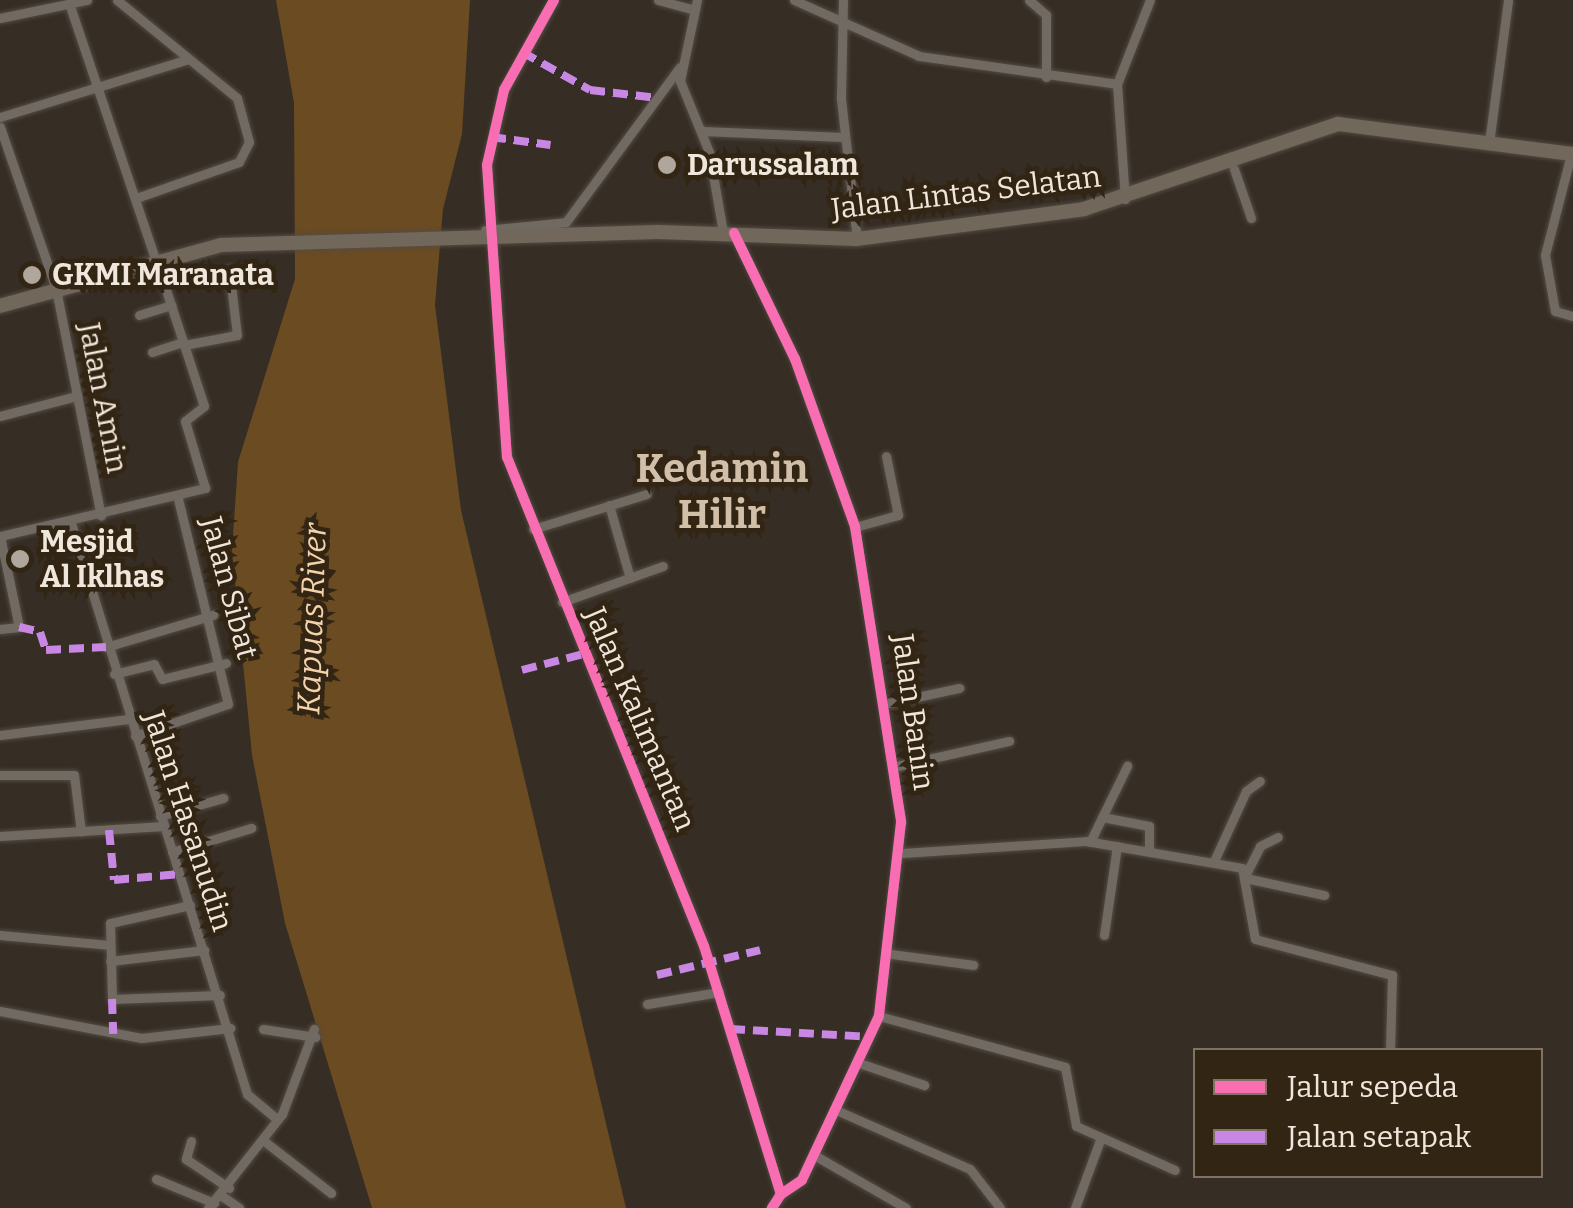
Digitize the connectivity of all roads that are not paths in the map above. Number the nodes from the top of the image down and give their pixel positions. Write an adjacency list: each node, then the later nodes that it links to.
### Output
1 (42, 0): 13 (street)
2 (117, 0): 16 (street)
3 (554, 0): 33 (street, Jalan Kalimantan)
4 (658, 0): 11 (street)
5 (794, 0): 15 (street)
6 (843, 0): 15 (street)
7 (1030, 0): 18 (street)
8 (1150, 0): 19 (street)
9 (1508, 0): 25 (street)
10 (86, 1): 12 (street)
11 (696, 5): 17 (street)
12 (71, 9): 13 (street); 20 (street)
13 (43, 12): 14 (street)
14 (0, 18)
15 (840, 22): 18 (street); 24 (street)
16 (188, 58): 20 (street); 29 (street)
17 (680, 67): 23 (street, Jalan Banin); 33 (street)
18 (1046, 77): 19 (street)
19 (1117, 84): 30 (street)
20 (98, 86): 21 (street); 29 (street)
21 (0, 117)
22 (0, 127): 39 (street, Jalan Amin)
23 (702, 132): 24 (street); 34 (street, Jalan Banin)
24 (844, 137): 35 (street)
25 (1490, 144): 26 (highway, Jalan Lintas Selatan); 28 (highway, Jalan Lintas Selatan)
26 (1572, 160): 27 (highway, Jalan Lintas Selatan); 43 (street)
27 (1234, 169): 28 (highway, Jalan Lintas Selatan); 31 (street)
28 (1190, 182): 30 (highway, Jalan Lintas Selatan); 32 (highway, Jalan Lintas Selatan)
29 (136, 198): 36 (street)
30 (1125, 202): 32 (highway, Jalan Lintas Selatan)
31 (1251, 218)
32 (978, 223): 34 (highway, Jalan Lintas Selatan); 35 (highway, Jalan Lintas Selatan)
33 (485, 235): 34 (highway, Jalan Lintas Selatan); 39 (highway, Jalan Lintas Selatan); 55 (street, Jalan Kalimantan)
34 (724, 235): 35 (highway, Jalan Lintas Selatan); 54 (street, Jalan Banin)
35 (857, 239)
36 (154, 255)
37 (159, 268): 40 (street)
38 (229, 269): 44 (street)
39 (56, 290): 41 (highway, Jalan Lintas Selatan); 46 (street, Jalan Amin)
40 (172, 304): 42 (street); 44 (street)
41 (0, 306)
42 (140, 315)
43 (1573, 316)
44 (184, 344): 45 (street); 50 (street)
45 (152, 352)
46 (77, 396): 47 (street); 52 (street, Jalan Amin)
47 (0, 416)
48 (886, 456): 54 (street)
49 (646, 494): 51 (street)
50 (178, 499): 52 (street); 60 (street, Jalan Sibat)
51 (609, 505): 55 (street); 58 (street)
52 (102, 516): 53 (street)
53 (70, 523): 56 (street); 62 (street, Jalan Hasanudin)
54 (855, 527): 66 (street, Jalan Banin)
55 (532, 529): 59 (street, Jalan Kalimantan)
56 (0, 536): 61 (street)
57 (664, 566): 58 (street)
58 (630, 578): 59 (street)
59 (562, 602): 98 (street, Jalan Kalimantan)
60 (214, 615): 62 (street); 63 (street, Jalan Sibat)
61 (0, 628)
62 (106, 647): 64 (street, Jalan Hasanudin)
63 (226, 663): 64 (street); 69 (street, Jalan Sibat)
64 (114, 674): 67 (street, Jalan Hasanudin)
65 (959, 688): 66 (street)
66 (888, 702): 71 (street, Jalan Banin)
67 (129, 719): 68 (street); 69 (street, Jalan Hasanudin)
68 (0, 735)
69 (135, 736): 77 (street, Jalan Hasanudin)
70 (1009, 741): 71 (street)
71 (897, 766): 86 (street, Jalan Banin)
72 (1126, 766): 76 (street)
73 (0, 775): 79 (street)
74 (1260, 781): 87 (street)
75 (223, 798): 77 (street)
76 (1102, 817): 82 (street); 84 (street)
77 (162, 821): 79 (street); 85 (street, Jalan Hasanudin)
78 (250, 828): 85 (street)
79 (82, 832): 80 (street)
80 (0, 836)
81 (1278, 836): 88 (street)
82 (1090, 842): 83 (street); 86 (street)
83 (1116, 846): 84 (street); 92 (street)
84 (1149, 850): 87 (street)
85 (172, 852): 90 (street, Jalan Hasanudin)
86 (902, 853): 95 (street, Jalan Banin)
87 (1214, 861): 88 (street)
88 (1248, 876): 89 (street); 105 (street)
89 (1324, 895)
90 (190, 905): 93 (street); 94 (street, Jalan Hasanudin)
91 (0, 935): 93 (street)
92 (1104, 935)
93 (109, 945): 96 (street)
94 (204, 950): 96 (street); 99 (street, Jalan Hasanudin)
95 (891, 954): 97 (street); 102 (street, Jalan Banin)
96 (110, 961): 99 (street)
97 (974, 965)
98 (718, 992): 100 (street); 117 (street, Jalan Kalimantan)
99 (220, 995): 103 (street, Jalan Hasanudin)
100 (647, 1004)
101 (0, 1012): 103 (street)
102 (880, 1016): 106 (street, Jalan Banin); 110 (street)
103 (230, 1028): 109 (street, Jalan Hasanudin)
104 (263, 1029): 109 (street)
105 (1390, 1048)
106 (858, 1063): 107 (street); 108 (street, Jalan Banin)
107 (924, 1085)
108 (836, 1110): 113 (street, Jalan Banin); 122 (street)
109 (278, 1120): 112 (street)
110 (1100, 1140): 114 (street); 123 (street)
111 (191, 1141): 118 (street)
112 (264, 1141): 116 (street); 118 (street)
113 (814, 1155): 117 (street, Jalan Banin); 121 (street)
114 (1175, 1170)
115 (156, 1179): 118 (street)
116 (331, 1193)
117 (781, 1194): 120 (street)
118 (218, 1199): 119 (street)
119 (239, 1208)
120 (772, 1208)
121 (906, 1208)
122 (1000, 1208)
123 (1074, 1208)

